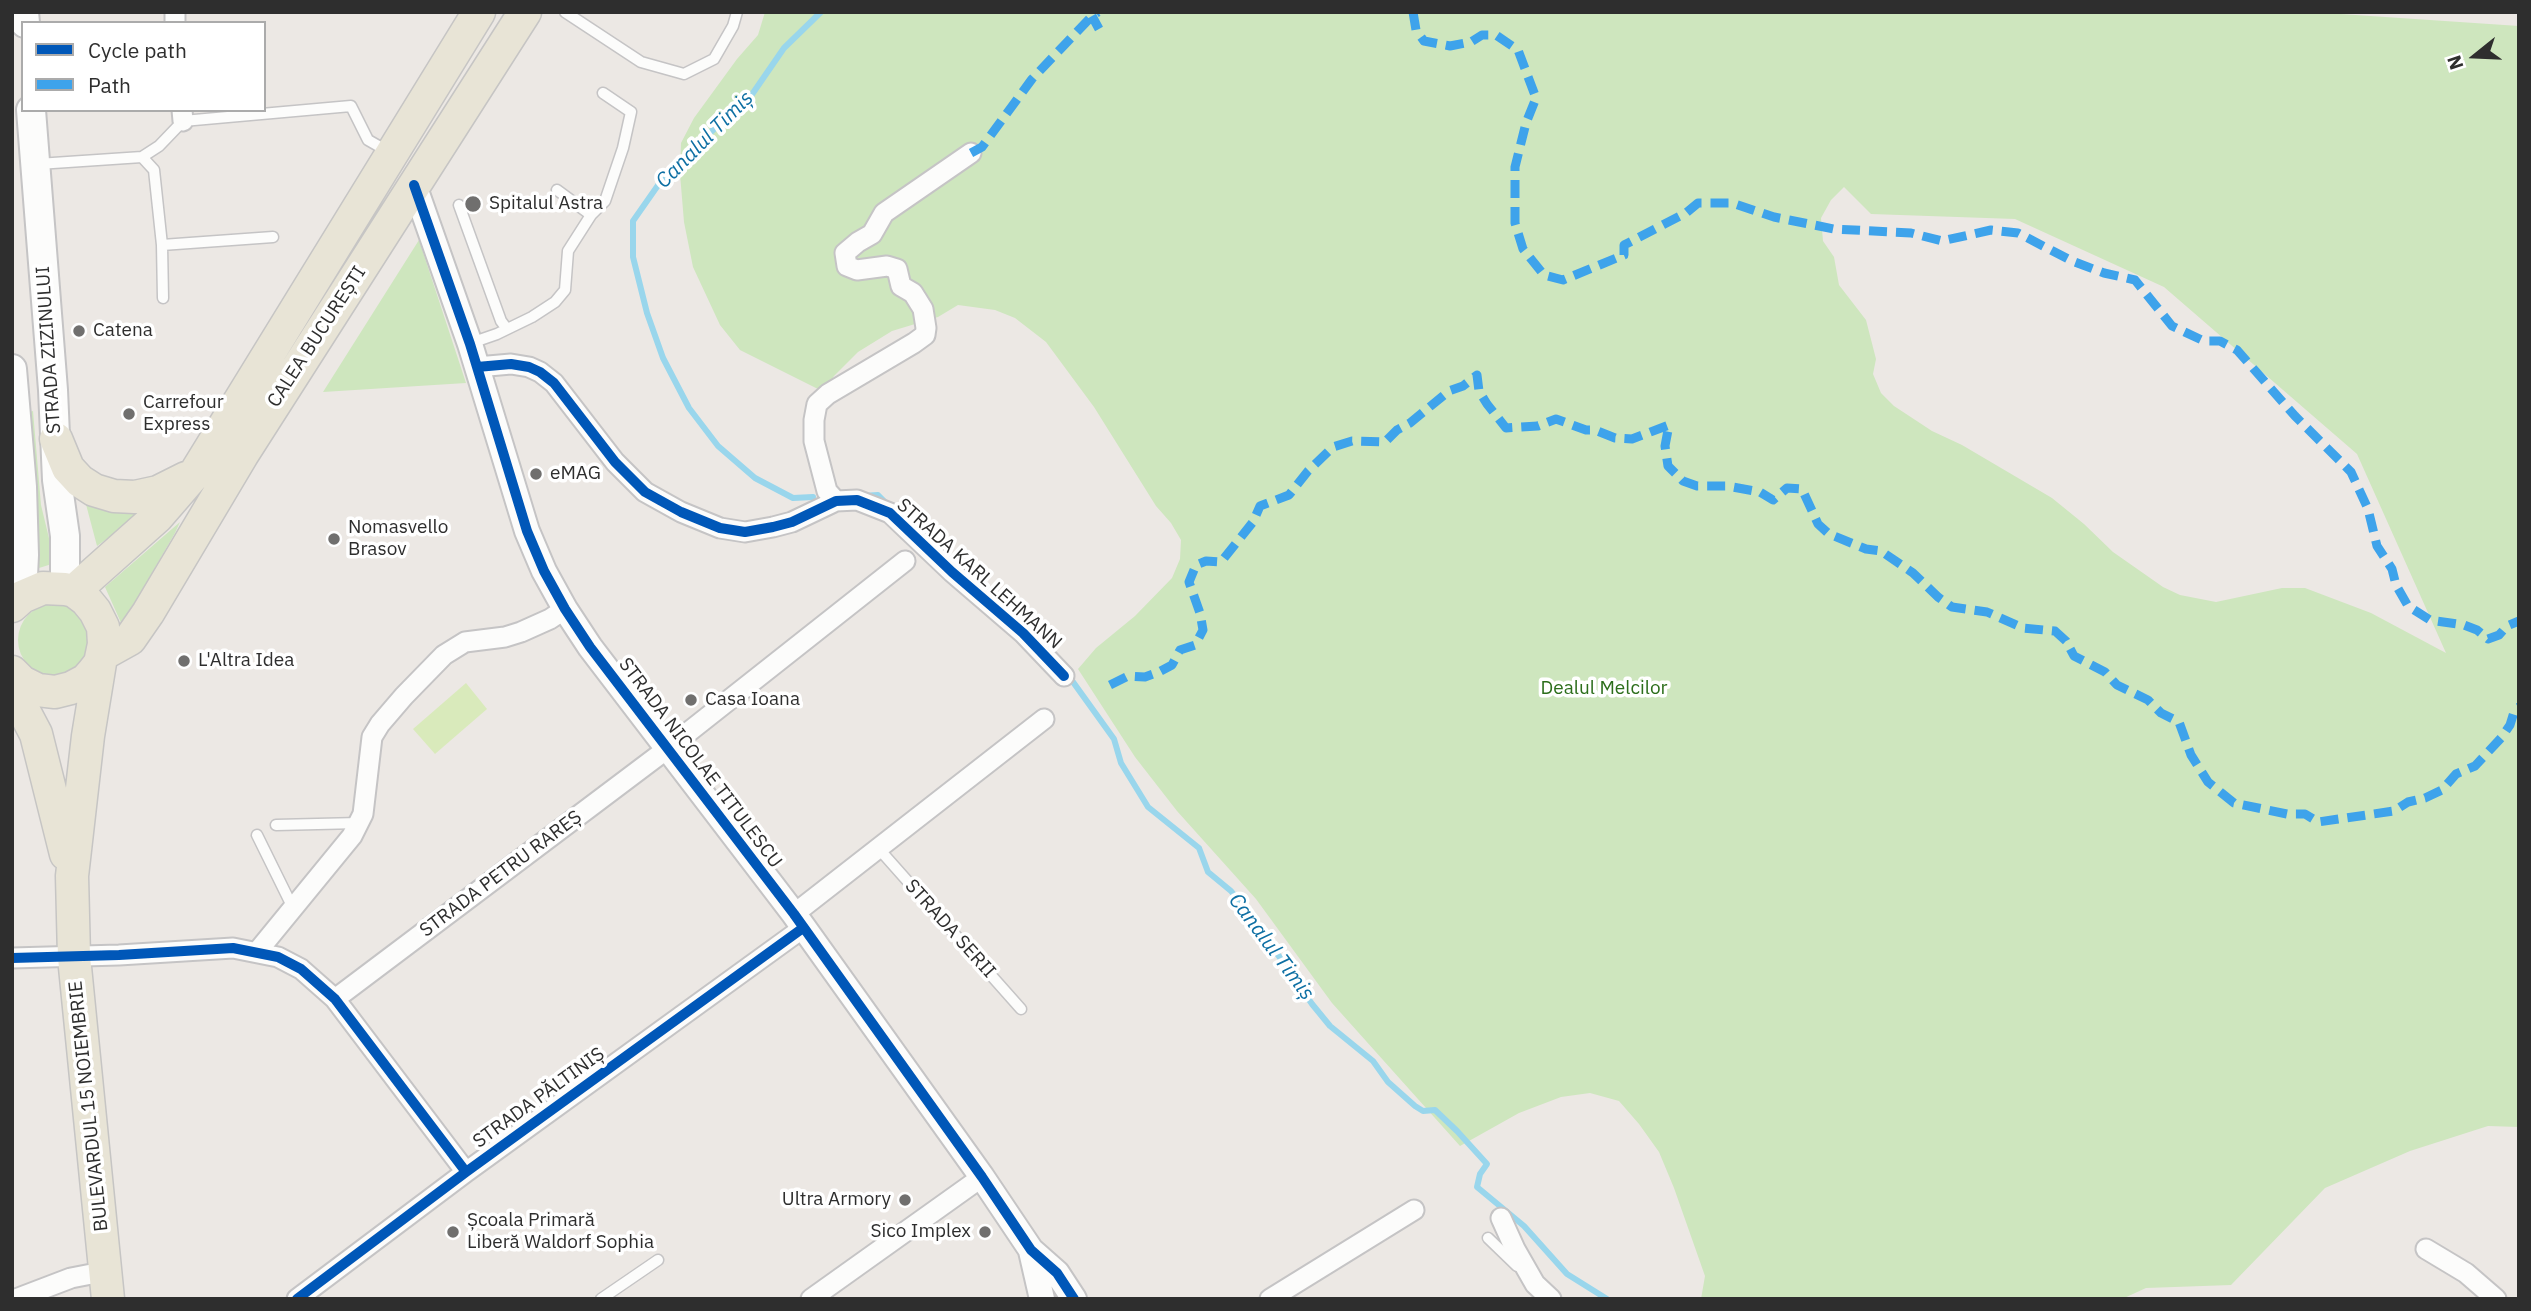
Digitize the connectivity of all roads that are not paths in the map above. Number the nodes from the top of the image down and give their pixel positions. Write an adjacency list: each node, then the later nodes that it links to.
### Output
1 (479, 12): 11 (main road, CALEA BUCUREȘTI)
2 (525, 12): 14 (main road, CALEA BUCUREȘTI)
3 (565, 12): 4 (lane)
4 (737, 12)
5 (603, 93): 17 (lane)
6 (266, 111): 11 (lane)
7 (31, 112): 13 (main road, STRADA ZIZINULUI)
8 (239, 112): 9 (lane)
9 (183, 115): 12 (lane)
10 (971, 153): 27 (street)
11 (392, 154): 26 (main road, CALEA BUCUREȘTI)
12 (142, 157): 13 (lane); 19 (lane)
13 (34, 164): 25 (main road, STRADA ZIZINULUI)
14 (414, 185): 22 (street, STRADA NICOLAE TITULESCU); 32 (main road, CALEA BUCUREȘTI)
15 (558, 190): 17 (lane)
16 (459, 205): 21 (lane)
17 (591, 215): 21 (lane)
18 (273, 237): 19 (lane)
19 (162, 245): 20 (lane)
20 (163, 298)
21 (507, 329): 22 (lane)
22 (470, 344): 23 (street, STRADA NICOLAE TITULESCU)
23 (477, 367): 27 (street); 31 (street, STRADA NICOLAE TITULESCU)
24 (12, 369): 30 (main road, STRADA ZIZINULUI)
25 (56, 439): 26 (main road); 29 (main road, STRADA ZIZINULUI)
26 (196, 472): 29 (main road, CALEA BUCUREȘTI)
27 (836, 501): 34 (street, STRADA KARL LEHMANN)
28 (905, 561): 37 (street, STRADA PETRU RAREȘ)
29 (69, 590): 30 (main road); 32 (main road, BULEVARDUL 15 NOIEMBRIE)
30 (15, 603)
31 (565, 609): 37 (street, STRADA NICOLAE TITULESCU); 38 (street)
32 (101, 658): 33 (main road, CALEA BUCUREȘTI); 42 (main road, BULEVARDUL 15 NOIEMBRIE)
33 (12, 672)
34 (1064, 676)
35 (12, 704): 42 (main road)
36 (1044, 719): 41 (street)
37 (667, 749): 44 (street, STRADA NICOLAE TITULESCU); 48 (street, STRADA PETRU RAREȘ)
38 (359, 823): 39 (lane); 43 (street)
39 (276, 825)
40 (257, 835): 43 (lane)
41 (879, 849): 44 (street); 49 (lane, STRADA SERII)
42 (72, 876): 46 (main road, BULEVARDUL 15 NOIEMBRIE)
43 (293, 908): 45 (street)
44 (798, 921): 50 (street, STRADA PĂLTINIȘ); 51 (street, STRADA NICOLAE TITULESCU)
45 (257, 952): 46 (street); 48 (street)
46 (74, 957): 47 (street); 59 (main road, BULEVARDUL 15 NOIEMBRIE)
47 (12, 958)
48 (335, 999): 50 (street)
49 (1021, 1009)
50 (466, 1172): 62 (street, STRADA PĂLTINIȘ)
51 (982, 1177): 56 (street, STRADA NICOLAE TITULESCU); 64 (street)
52 (1415, 1210): 60 (street)
53 (1501, 1218): 58 (street)
54 (1488, 1238): 58 (lane)
55 (2426, 1249): 68 (street)
56 (1031, 1250): 65 (street, STRADA NICOLAE TITULESCU); 66 (street, STRADA NICOLAE TITULESCU)
57 (658, 1259): 63 (lane)
58 (1535, 1284): 67 (street)
59 (108, 1285): 61 (street)
60 (1277, 1297)
61 (16, 1299)
62 (297, 1299)
63 (601, 1299)
64 (811, 1299)
65 (1042, 1299)
66 (1074, 1299)
67 (1551, 1299)
68 (2496, 1299)

